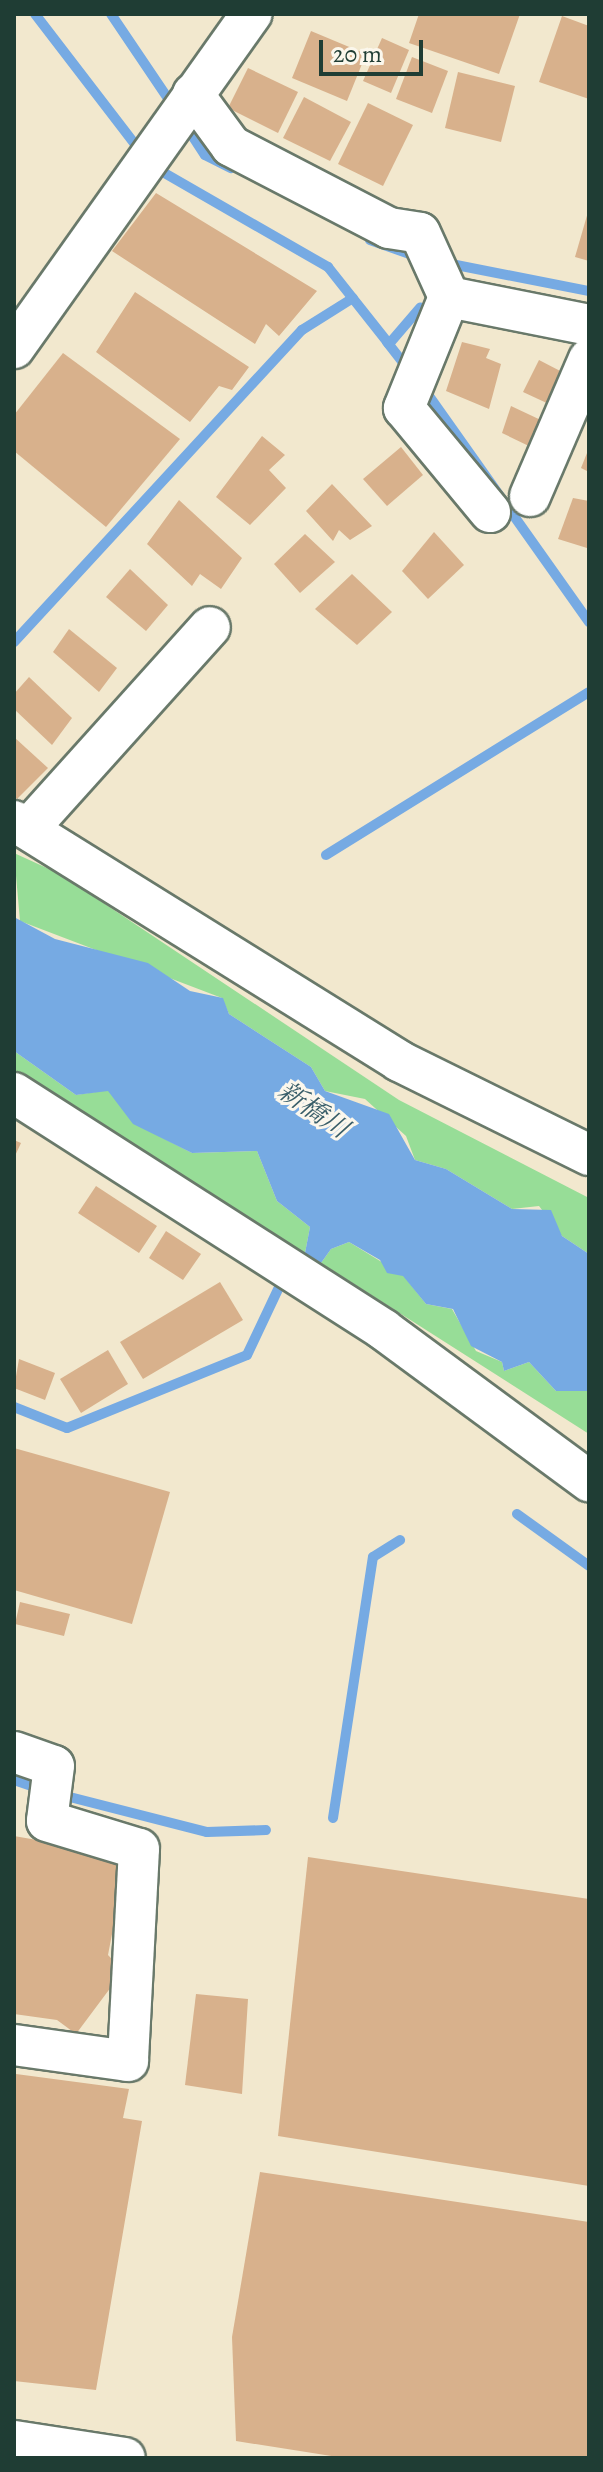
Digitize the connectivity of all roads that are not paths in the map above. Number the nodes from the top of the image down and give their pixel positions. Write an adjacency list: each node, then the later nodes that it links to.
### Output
1 (251, 14): 2 (street)
2 (193, 94): 3 (street); 5 (street)
3 (437, 271): 4 (street); 8 (street)
4 (589, 325)
5 (14, 348)
6 (589, 359): 7 (street)
7 (530, 496)
8 (490, 512)
9 (210, 627): 10 (street)
10 (22, 824): 12 (street)
11 (14, 1093): 13 (street)
12 (589, 1155)
13 (589, 1481)
14 (14, 1752): 15 (street)
15 (41, 1806): 16 (street)
16 (14, 2045)
17 (14, 2443): 18 (street)
18 (125, 2458)

